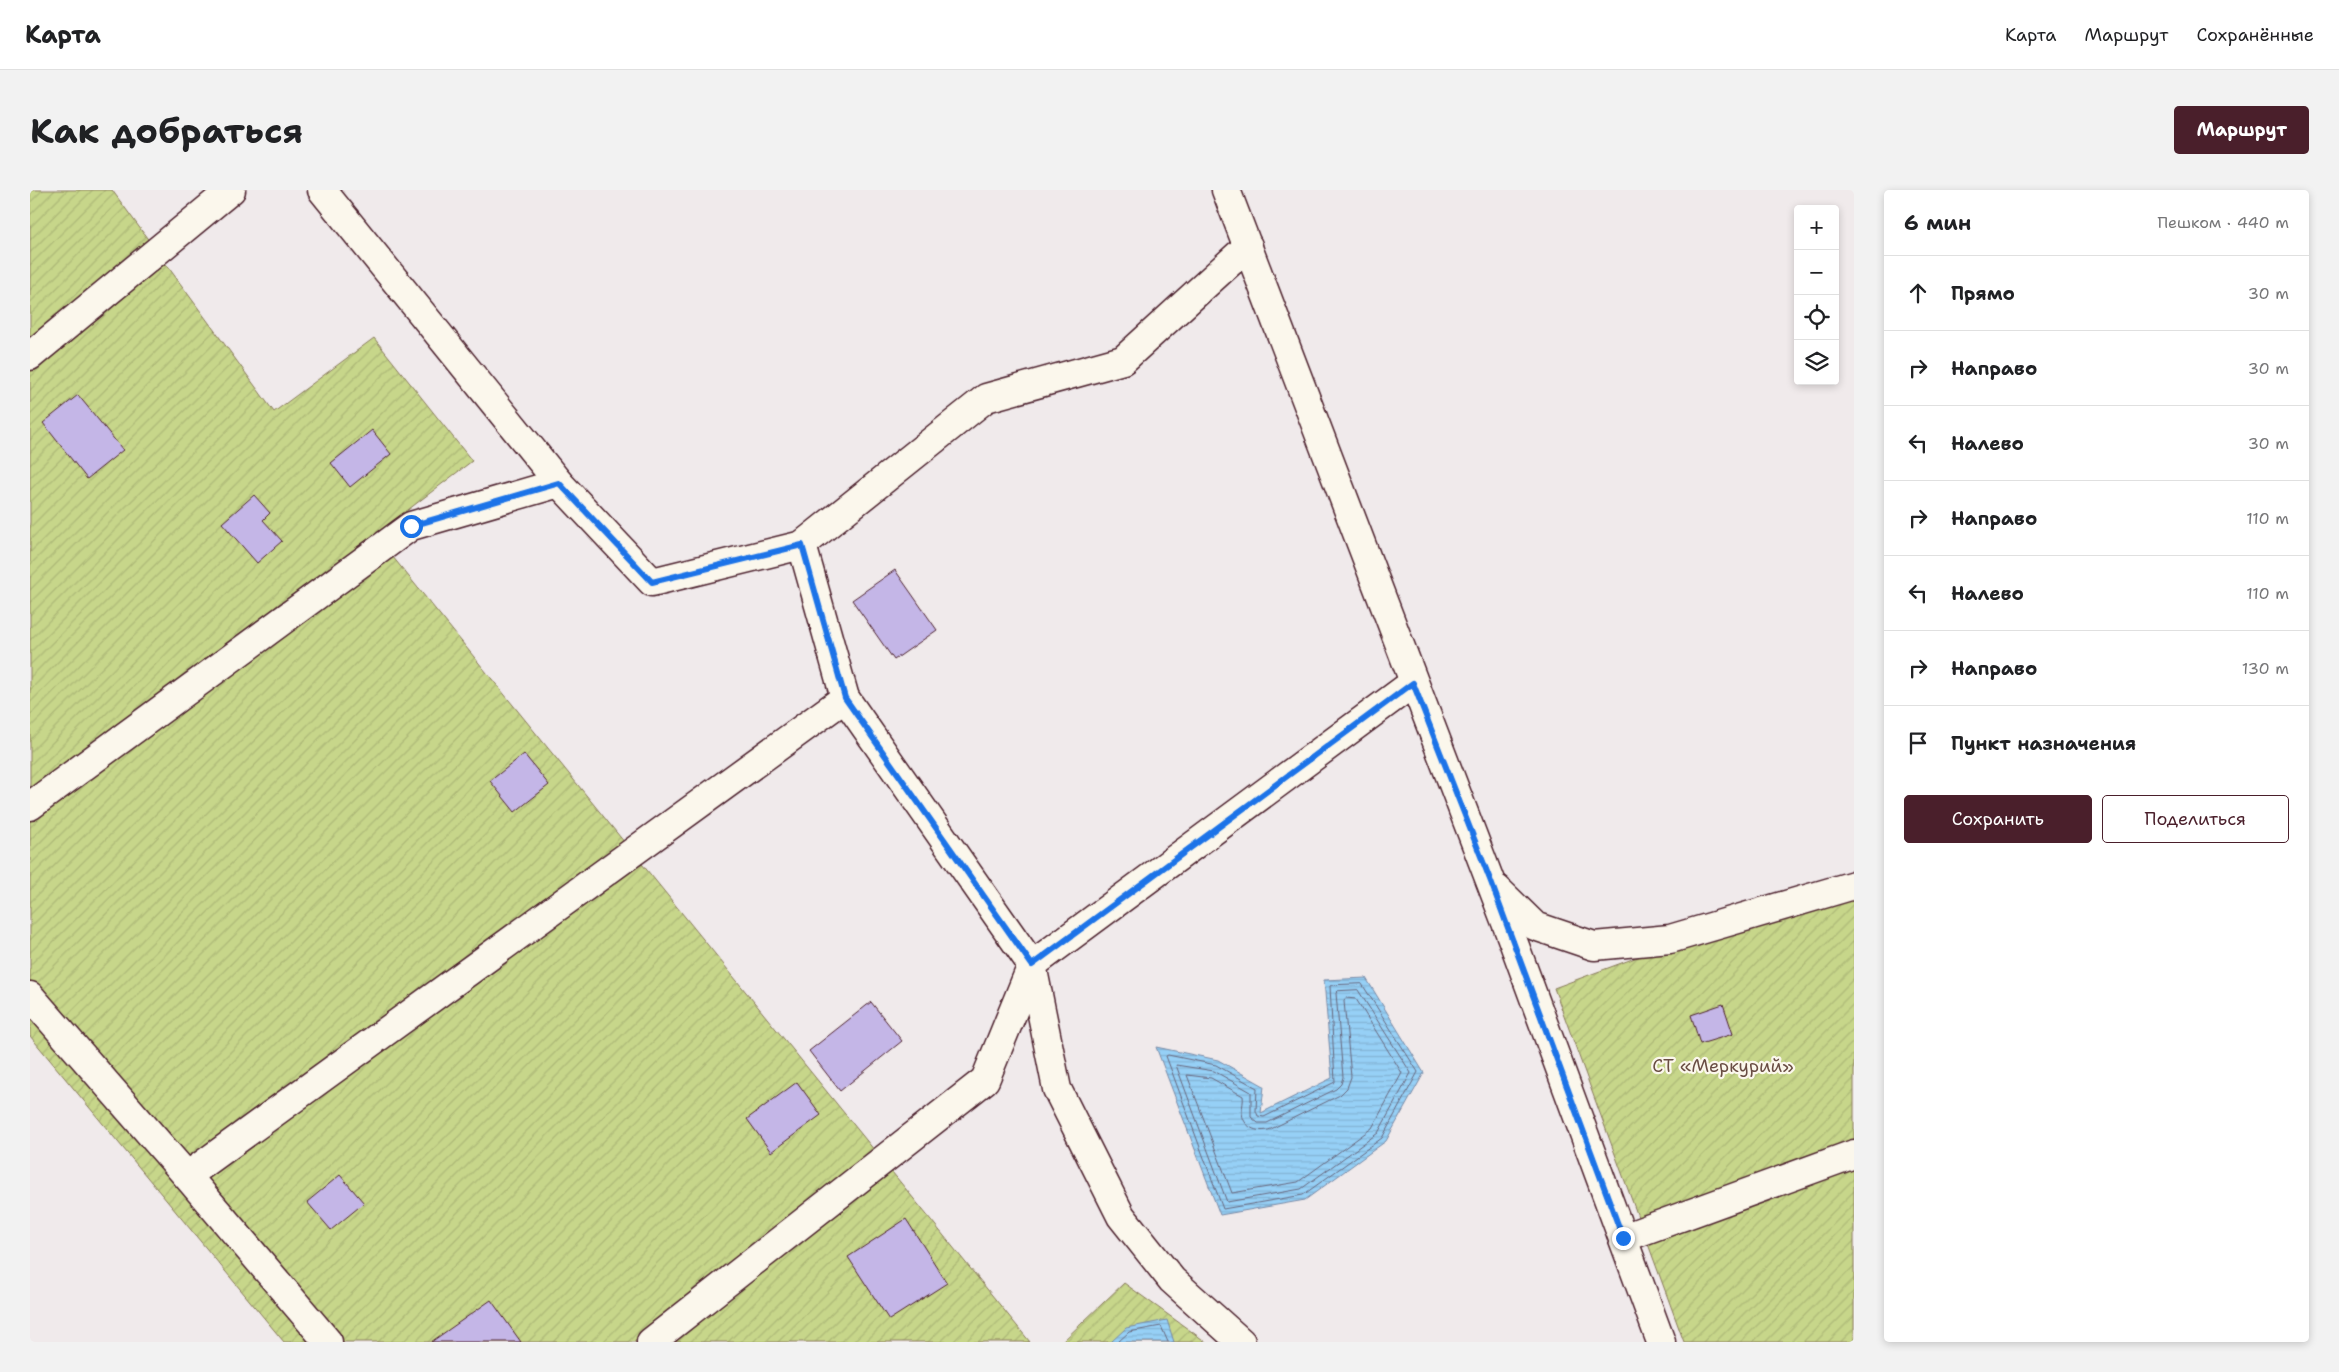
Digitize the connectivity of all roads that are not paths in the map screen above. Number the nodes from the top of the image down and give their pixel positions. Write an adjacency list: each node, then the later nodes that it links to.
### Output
1 (231, 190): 5 (street)
2 (322, 190): 6 (street)
3 (1226, 190): 4 (street)
4 (1248, 246): 7 (street); 8 (street)
5 (30, 356)
6 (559, 483): 7 (street); 10 (street)
7 (802, 545): 9 (street)
8 (1413, 683): 11 (street); 13 (street)
9 (845, 698): 13 (street); 16 (street)
10 (30, 806)
11 (1491, 882): 12 (street); 17 (street)
12 (1854, 885)
13 (1032, 965): 19 (street); 20 (street)
14 (30, 996): 16 (street)
15 (1854, 1154): 17 (street)
16 (187, 1176): 18 (street)
17 (1623, 1238): 21 (street)
18 (328, 1342)
19 (652, 1342)
20 (1241, 1342)
21 (1661, 1342)

